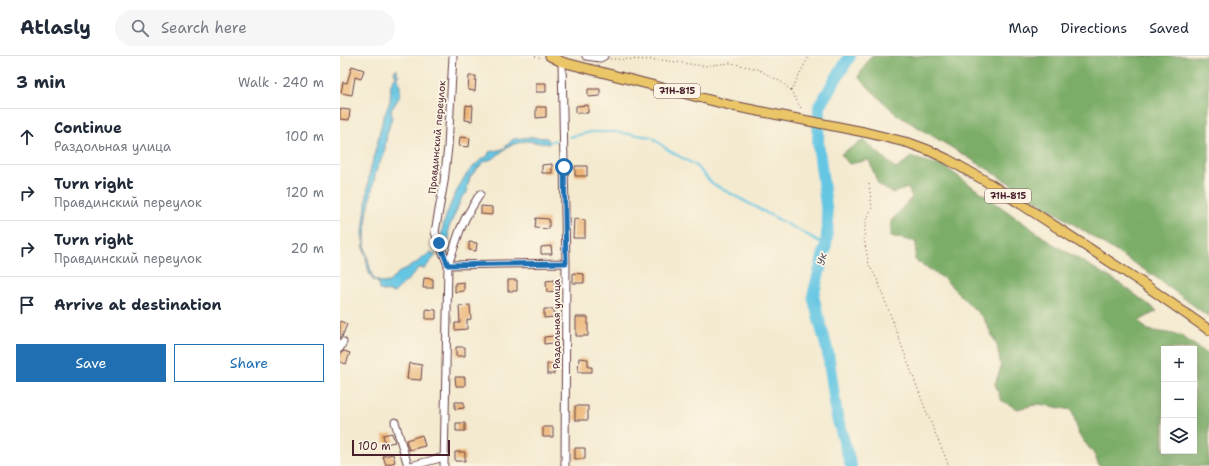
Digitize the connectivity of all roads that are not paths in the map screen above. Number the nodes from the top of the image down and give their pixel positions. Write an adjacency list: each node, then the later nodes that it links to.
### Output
1 (453, 56): 8 (street, Правдинский переулок)
2 (550, 56): 5 (main road, 71Н-815)
3 (586, 56): 4 (street)
4 (602, 57)
5 (562, 62): 7 (street, Раздольная улица); 9 (main road, 71Н-815)
6 (480, 194): 8 (street)
7 (566, 263): 8 (street); 14 (street, Раздольная улица)
8 (448, 265): 11 (street, Правдинский переулок)
9 (1209, 330)
10 (395, 422): 12 (street)
11 (444, 457): 12 (street); 13 (street, Правдинский переулок)
12 (409, 466)
13 (444, 466)
14 (565, 466)

